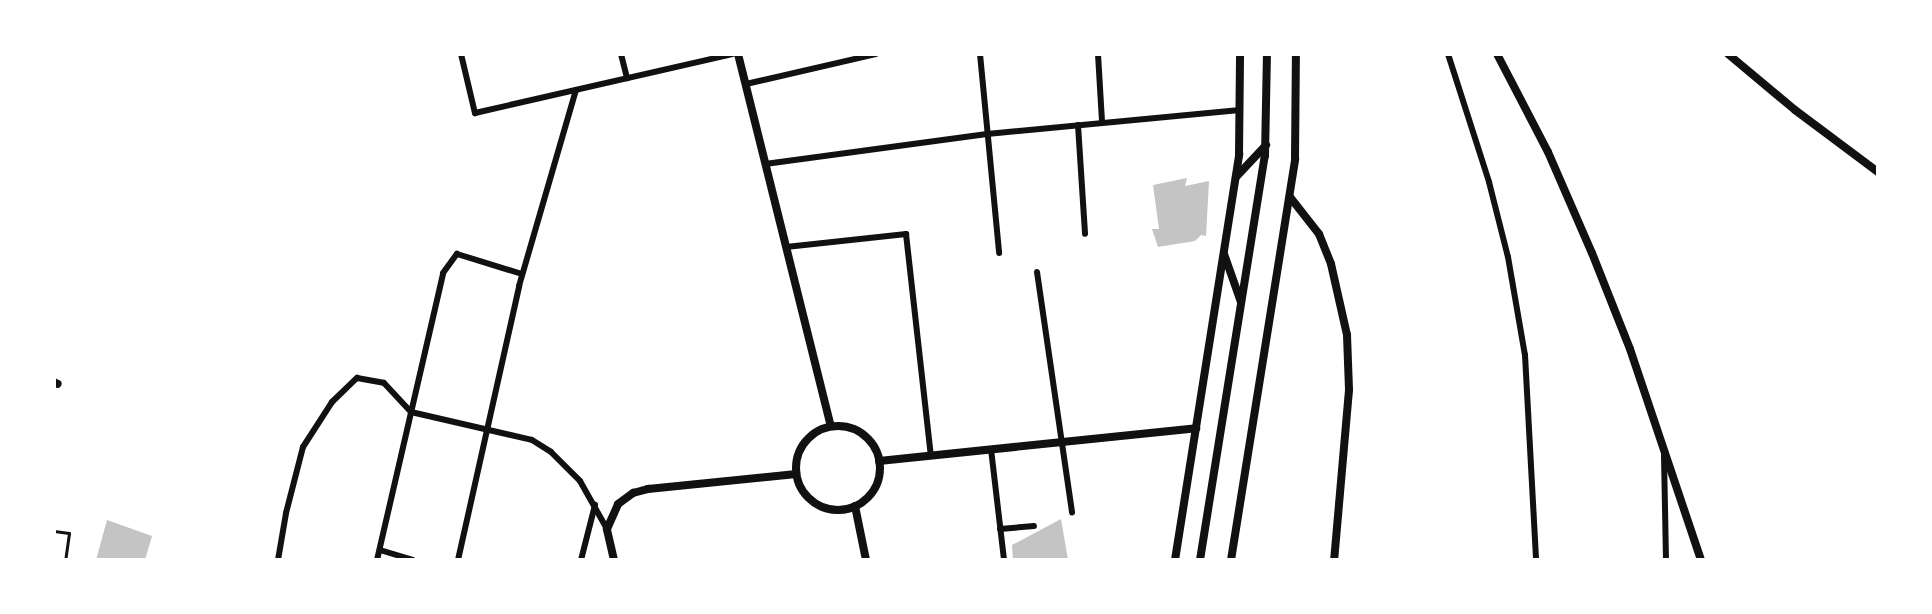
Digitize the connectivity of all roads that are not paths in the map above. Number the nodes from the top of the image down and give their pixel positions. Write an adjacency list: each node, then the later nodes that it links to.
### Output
1 (461, 54): 16 (street)
2 (621, 54): 14 (street)
3 (732, 54): 14 (street)
4 (738, 54): 15 (main road)
5 (876, 54): 15 (street)
6 (981, 54): 20 (street)
7 (1098, 54): 18 (street)
8 (1240, 54): 17 (street)
9 (1267, 54): 21 (main road)
10 (1296, 54): 25 (main road)
11 (1449, 54): 64 (street)
12 (1497, 54): 38 (street)
13 (1728, 54): 23 (street)
14 (627, 78): 16 (street)
15 (746, 84): 22 (main road)
16 (576, 90): 31 (street)
17 (1240, 110): 18 (street); 24 (street)
18 (1102, 122): 19 (street)
19 (1078, 125): 20 (street); 26 (street)
20 (987, 134): 22 (street); 28 (street)
21 (1266, 145): 24 (street); 32 (main road)
22 (765, 164): 27 (main road)
23 (1878, 172)
24 (1235, 177): 29 (street)
25 (1290, 197): 62 (main road); 63 (street)
26 (1085, 234)
27 (786, 247): 34 (main road); 40 (street)
28 (999, 253)
29 (1223, 253): 32 (street); 35 (street)
30 (1037, 272): 37 (street)
31 (522, 274): 33 (street); 36 (street)
32 (1242, 306): 61 (main road)
33 (411, 412): 36 (street); 50 (street); 52 (street)
34 (831, 426): 41 (main road); 42 (main road)
35 (1196, 428): 37 (street); 60 (street)
36 (487, 430): 43 (street); 55 (street)
37 (1062, 442): 39 (street); 45 (street)
38 (1664, 448): 65 (street); 66 (street)
39 (990, 449): 40 (street); 48 (street)
40 (931, 456): 41 (street)
41 (879, 461): 44 (main road)
42 (796, 474): 44 (main road); 47 (street)
43 (595, 505): 47 (street); 56 (street)
44 (855, 506): 58 (main road)
45 (1072, 512)
46 (1034, 526): 48 (street)
47 (607, 529): 57 (street)
48 (1000, 529): 59 (street)
49 (54, 531): 51 (lane)
50 (380, 550): 53 (street); 54 (street)
51 (65, 560)
52 (278, 560)
53 (377, 560)
54 (412, 560)
55 (458, 560)
56 (581, 560)
57 (614, 560)
58 (867, 560)
59 (1004, 560)
60 (1175, 560)
61 (1200, 560)
62 (1231, 560)
63 (1334, 560)
64 (1536, 560)
65 (1666, 560)
66 (1701, 560)

